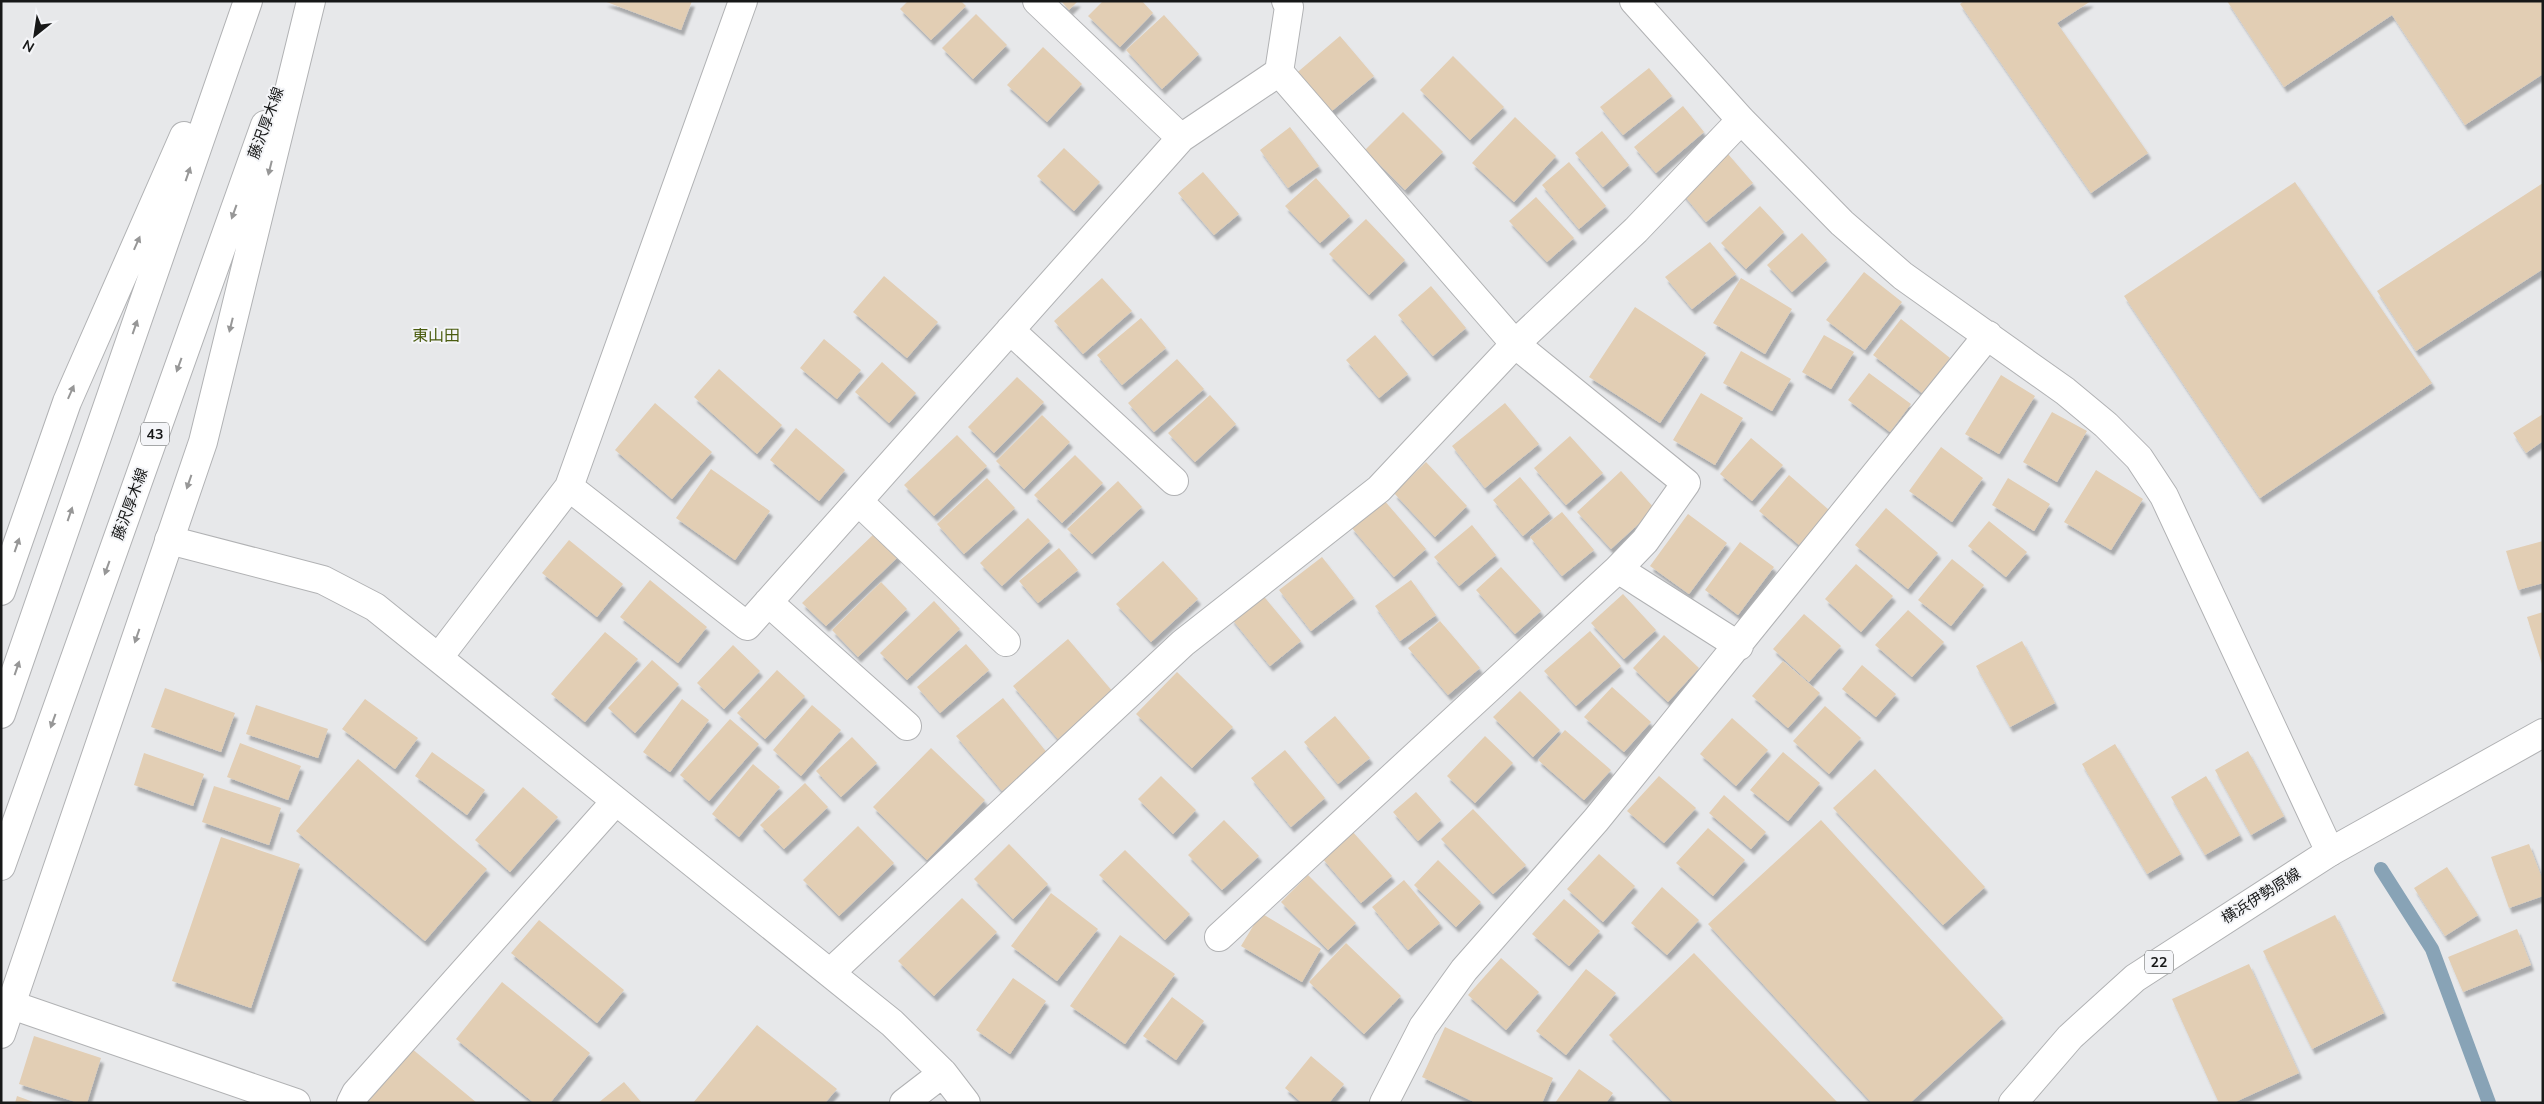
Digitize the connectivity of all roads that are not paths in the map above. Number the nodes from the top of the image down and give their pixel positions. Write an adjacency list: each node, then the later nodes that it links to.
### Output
1 (244, 1): 19 (street, one-way to 1)
2 (248, 1): 24 (street, one-way to 2)
3 (310, 1): 17 (street, one-way to 17); 29 (street, 藤沢厚木線 / 43, one-way to 29)
4 (744, 1): 15 (street)
5 (1037, 1): 10 (street)
6 (1286, 1): 8 (street)
7 (1634, 1): 9 (street)
8 (1279, 72): 10 (street); 13 (street)
9 (1741, 120): 12 (street); 13 (street)
10 (1181, 138): 11 (street)
11 (1010, 330): 14 (street); 16 (street)
12 (1988, 335): 22 (street); 28 (street)
13 (1515, 344): 18 (street); 31 (street)
14 (1174, 481)
15 (569, 487): 20 (street); 23 (street)
16 (858, 501): 20 (street); 21 (street)
17 (169, 540): 23 (street); 32 (street, one-way to 32)
18 (1618, 569): 22 (street); 30 (street)
19 (1, 591)
20 (768, 602): 25 (street)
21 (1006, 642)
22 (1739, 646): 39 (street)
23 (439, 658): 27 (street)
24 (1, 714)
25 (907, 726)
26 (2543, 734): 28 (street, 横浜伊勢原線 / 22)
27 (615, 802): 31 (street); 36 (street)
28 (2330, 852): 40 (street, 横浜伊勢原線 / 22)
29 (1, 866)
30 (1219, 937)
31 (831, 972): 34 (street)
32 (12, 1005): 33 (street); 35 (street)
33 (1, 1034)
34 (943, 1073): 37 (street); 38 (street)
35 (296, 1103)
36 (351, 1103)
37 (904, 1103)
38 (966, 1103)
39 (1384, 1103)
40 (2012, 1103)

